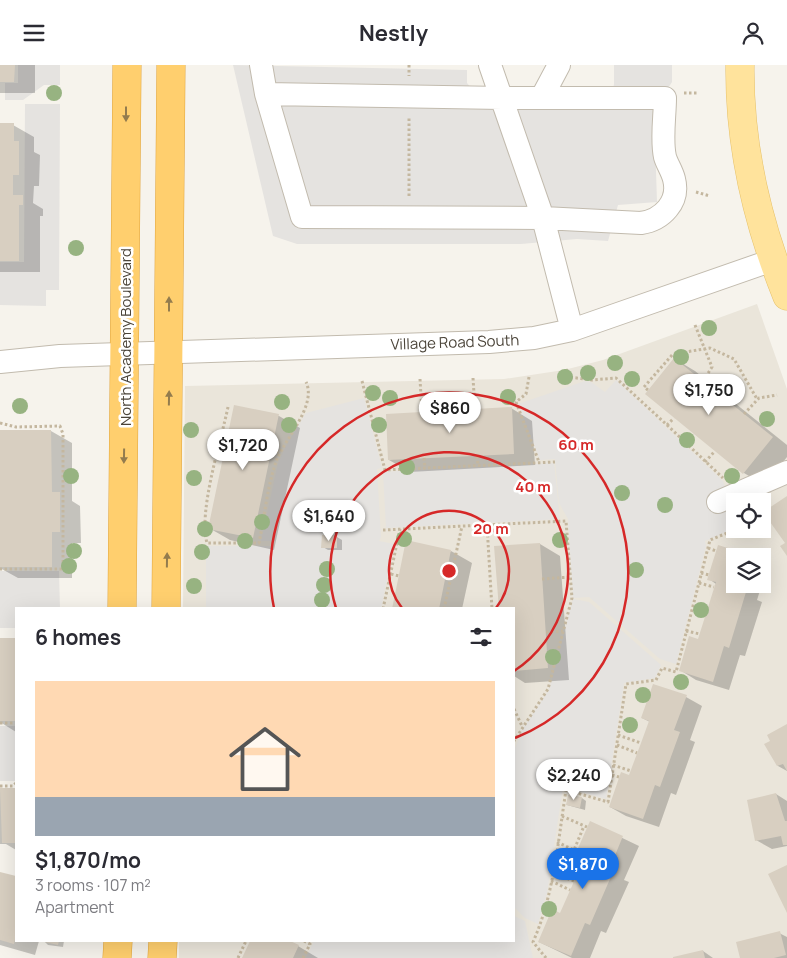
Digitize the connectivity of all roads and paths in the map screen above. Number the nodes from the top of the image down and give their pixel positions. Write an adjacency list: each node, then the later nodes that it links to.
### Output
1 (127, 65): 24 (highway, North Academy Boulevard, one-way to 24)
2 (171, 65): 23 (highway, one-way to 2)
3 (261, 65): 10 (street)
4 (409, 65): 11 (path)
5 (490, 65): 13 (street)
6 (559, 65): 12 (street)
7 (740, 65): 18 (main road)
8 (679, 93): 9 (path)
9 (698, 93)
10 (266, 94): 11 (street); 17 (street)
11 (409, 97): 13 (street); 16 (path)
12 (542, 97): 13 (street); 17 (street)
13 (502, 98): 17 (street)
14 (688, 190): 15 (path)
15 (710, 196)
16 (409, 202)
17 (544, 218): 21 (street)
18 (773, 261): 19 (main road); 21 (street, Village Road South)
19 (787, 296)
20 (695, 325): 22 (path)
21 (572, 330): 23 (street, Village Road South)
22 (705, 348): 31 (path); 33 (path); 35 (path)
23 (169, 353): 24 (street, Village Road South); 82 (highway, one-way to 23)
24 (126, 355): 25 (street, Village Road South); 81 (highway, North Academy Boulevard, one-way to 81)
25 (0, 363)
26 (566, 369): 42 (path)
27 (528, 377): 50 (path)
28 (420, 379): 38 (path)
29 (473, 379): 37 (path)
30 (362, 381): 54 (path)
31 (703, 381)
32 (306, 382): 47 (path)
33 (648, 390)
34 (776, 395): 35 (path)
35 (757, 399): 39 (path)
36 (228, 407): 43 (path)
37 (475, 409)
38 (422, 412)
39 (744, 414)
40 (674, 418): 42 (path)
41 (0, 423): 68 (path)
42 (667, 425): 52 (path)
43 (221, 440): 44 (path); 56 (path)
44 (226, 441)
45 (272, 451): 47 (path)
46 (715, 451): 52 (path)
47 (281, 453): 60 (path)
48 (477, 456): 53 (path)
49 (424, 458): 54 (path)
50 (539, 462): 51 (path); 53 (path)
51 (555, 462)
52 (706, 462): 58 (path)
53 (478, 466): 54 (path)
54 (425, 468)
55 (787, 472): 58 (street)
56 (210, 491): 57 (path); 60 (path)
57 (215, 493)
58 (724, 493)
59 (261, 502): 60 (path)
60 (267, 504)
61 (487, 525): 62 (path); 73 (path); 75 (path)
62 (462, 526): 63 (path); 79 (path)
63 (400, 529): 64 (path); 70 (path)
64 (382, 531)
65 (726, 533): 66 (path)
66 (708, 548): 67 (path); 69 (path)
67 (716, 551)
68 (0, 569)
69 (701, 573): 71 (path); 77 (path)
70 (391, 575): 72 (path); 83 (path)
71 (709, 575)
72 (398, 576)
73 (570, 577): 74 (path); 86 (path)
74 (542, 579)
75 (490, 582): 76 (path); 85 (path)
76 (497, 582)
77 (699, 583): 80 (path); 87 (path)
78 (444, 586): 79 (path)
79 (449, 587): 84 (path)
80 (714, 587)
81 (122, 607)
82 (166, 607)
83 (383, 607)
84 (444, 607)
85 (492, 607)
86 (563, 631): 88 (path); 93 (path)
87 (686, 631): 89 (path); 95 (path)
88 (546, 632)
89 (700, 634)
90 (515, 711): 93 (path)
91 (0, 723): 92 (path)
92 (15, 723)
93 (522, 727): 94 (path)
94 (516, 733)
95 (618, 735): 96 (path); 97 (path)
96 (641, 743)
97 (617, 745): 98 (path); 99 (path)
98 (637, 753)
99 (614, 765): 100 (path); 101 (path)
100 (631, 771)
101 (612, 775): 102 (path); 105 (path)
102 (619, 777)
103 (15, 784): 104 (path)
104 (0, 786)
105 (562, 816): 106 (path); 106 (path)
106 (558, 842): 107 (path)
107 (556, 853): 108 (path); 109 (path)
108 (582, 864)
109 (552, 873): 110 (path); 111 (path)
110 (551, 881): 112 (path); 121 (path)
111 (574, 881)
112 (570, 890)
113 (118, 942): 117 (highway)
114 (163, 942): 118 (highway)
115 (246, 942): 119 (path)
116 (306, 942): 120 (path)
117 (117, 958)
118 (162, 958)
119 (238, 958)
120 (303, 958)
121 (546, 958)

